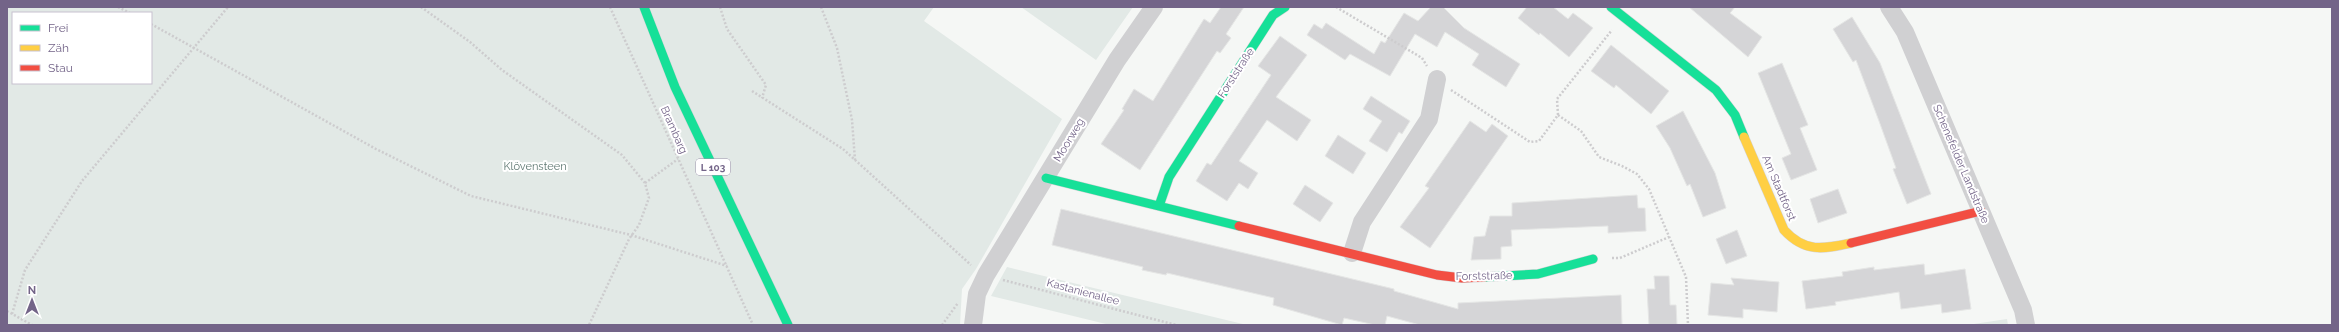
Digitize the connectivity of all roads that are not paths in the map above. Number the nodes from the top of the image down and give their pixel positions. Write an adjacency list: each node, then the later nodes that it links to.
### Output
1 (644, 7): 12 (street, L 103)
2 (1154, 7): 7 (street, Moorweg)
3 (1285, 7): 8 (street, Forststraße)
4 (1611, 7): 9 (street, Am Stadtforst)
5 (1889, 7): 9 (street, Schenefelder Landstraße)
6 (1437, 79): 10 (street)
7 (1046, 178): 8 (street, Forststraße); 13 (street, Moorweg)
8 (1159, 206): 10 (street, Forststraße)
9 (1981, 211): 14 (street, Schenefelder Landstraße)
10 (1352, 253): 11 (street, Forststraße)
11 (1593, 259)
12 (788, 325)
13 (973, 325)
14 (2026, 325)

